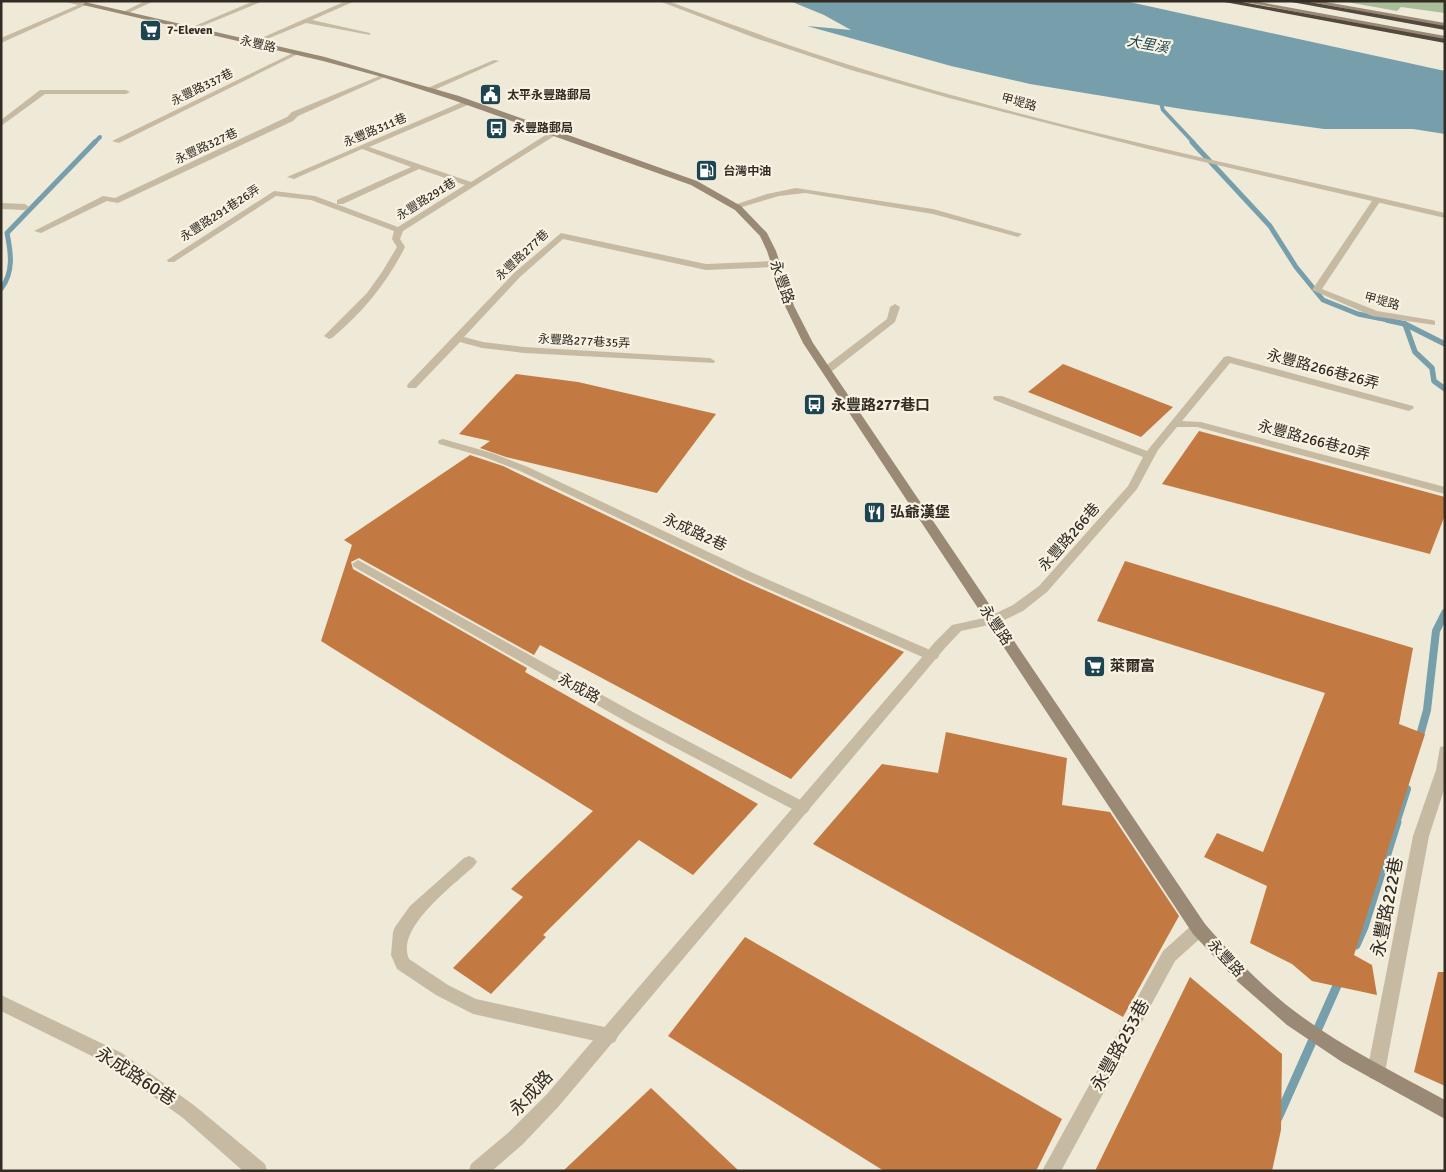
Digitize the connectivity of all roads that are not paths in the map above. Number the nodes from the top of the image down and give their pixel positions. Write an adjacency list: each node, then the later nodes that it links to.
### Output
1 (65, 1): 11 (street)
2 (151, 1): 12 (street)
3 (260, 1): 15 (street)
4 (352, 1): 13 (street)
5 (662, 1): 33 (street, 甲堤路)
6 (1223, 1): 17 (highway)
7 (1243, 1): 17 (street)
8 (1255, 1): 17 (highway)
9 (1290, 1): 14 (highway)
10 (1308, 1): 14 (street)
11 (89, 3): 12 (street, 永豐路); 18 (street)
12 (124, 13): 15 (street, 永豐路)
13 (305, 21): 16 (street); 19 (street)
14 (1445, 27)
15 (193, 28): 19 (street, 永豐路)
16 (368, 34)
17 (1445, 38)
18 (1, 41)
19 (253, 43): 20 (street, 永豐路)
20 (297, 53): 22 (street, 永豐路); 28 (street, 永豐路337巷)
21 (496, 61): 23 (street)
22 (384, 76): 23 (street, 永豐路); 40 (street, 永豐路327巷)
23 (429, 89): 25 (street, 永豐路)
24 (126, 92): 26 (street)
25 (468, 102): 27 (street, 永豐路); 29 (street, 永豐路311巷)
26 (1, 124)
27 (555, 133): 32 (street, 永豐路291巷); 36 (street, 永豐路)
28 (116, 141)
29 (362, 147): 30 (street); 31 (street, 永豐路311巷)
30 (417, 167): 32 (street); 34 (street)
31 (291, 177)
32 (472, 185): 39 (street, 永豐路291巷)
33 (1377, 200): 38 (street, 甲堤路); 45 (street, 甲堤路)
34 (340, 202)
35 (1, 206): 37 (street)
36 (735, 206): 41 (street); 43 (street, 永豐路)
37 (25, 207)
38 (1445, 216)
39 (399, 230): 42 (street, 永豐路291巷26弄); 46 (street, 永豐路291巷)
40 (38, 231)
41 (1018, 234)
42 (170, 260)
43 (775, 264): 47 (street, 永豐路277巷); 50 (street, 永豐路)
44 (895, 307): 50 (street)
45 (1432, 323)
46 (329, 336)
47 (458, 338): 49 (street, 永豐路277巷35弄); 51 (street, 永豐路277巷)
48 (1228, 359): 53 (street, 永豐路266巷26弄); 54 (street, 永豐路266巷)
49 (710, 360)
50 (827, 370): 59 (street, 永豐路)
51 (412, 386)
52 (998, 398): 56 (street)
53 (1409, 408)
54 (1175, 424): 56 (street, 永豐路266巷); 57 (street, 永豐路266巷20弄)
55 (443, 442): 60 (street, 永成路2巷)
56 (1150, 456): 59 (street, 永豐路266巷)
57 (1445, 491)
58 (358, 564): 62 (street, 永成路)
59 (993, 620): 60 (street, 永成路); 64 (street, 永豐路)
60 (932, 656): 62 (street, 永成路)
61 (1445, 751): 67 (street, 永豐路222巷)
62 (802, 808): 66 (street, 永成路)
63 (469, 862): 66 (street)
64 (1199, 929): 67 (street, 永豐路); 71 (street, 永豐路253巷)
65 (1, 1003): 69 (street, 永成路60巷)
66 (609, 1036): 70 (street, 永成路)
67 (1376, 1072): 68 (street)
68 (1445, 1110)
69 (258, 1171)
70 (478, 1171)
71 (1051, 1171)

